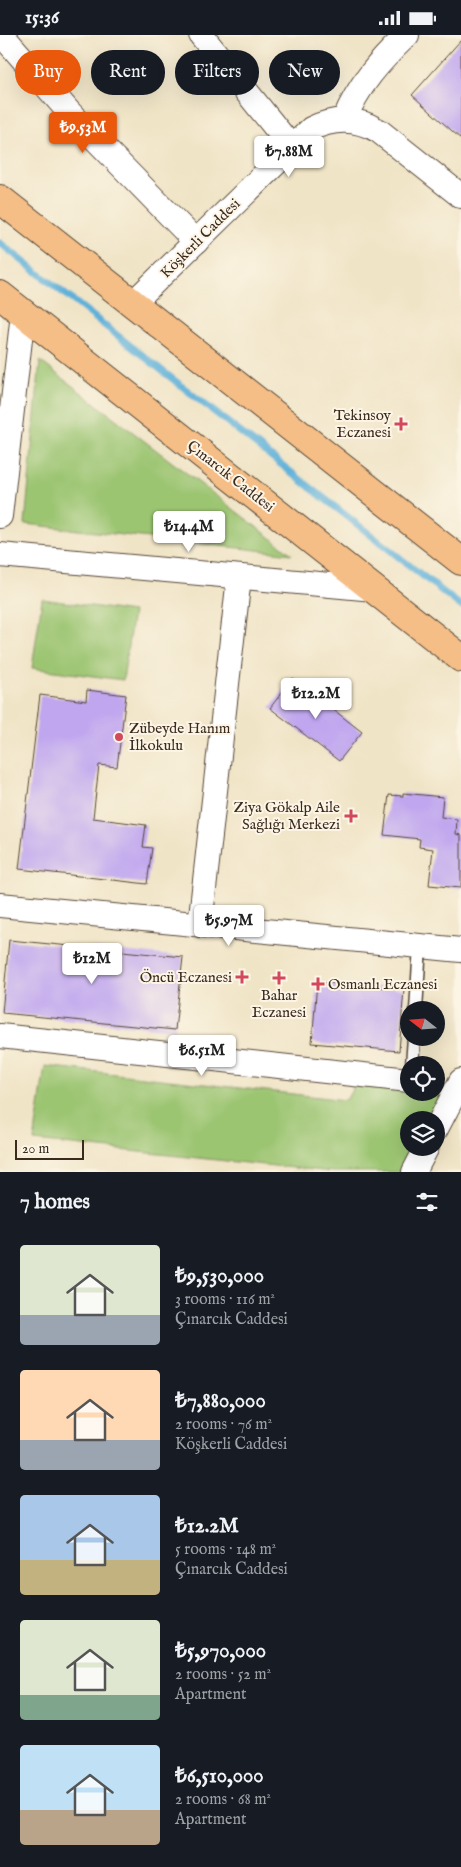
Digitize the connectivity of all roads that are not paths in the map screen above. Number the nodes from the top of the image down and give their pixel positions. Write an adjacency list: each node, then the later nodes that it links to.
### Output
1 (2, 35): 8 (street)
2 (201, 35): 5 (street)
3 (392, 40): 4 (street)
4 (344, 120): 5 (street, Köşkerli Caddesi); 6 (street, Köşkerli Caddesi)
5 (292, 148): 8 (street, Köşkerli Caddesi)
6 (461, 196)
7 (0, 199): 10 (main road)
8 (196, 242): 10 (street, Köşkerli Caddesi)
9 (0, 295): 11 (main road, Çınarcık Caddesi)
10 (134, 303): 14 (main road)
11 (23, 313): 12 (street); 16 (main road, Çınarcık Caddesi)
12 (0, 517)
13 (0, 555): 15 (street)
14 (461, 561)
15 (239, 577): 16 (street); 19 (street)
16 (374, 589): 17 (main road, Çınarcık Caddesi)
17 (461, 658)
18 (0, 905): 19 (street)
19 (200, 925): 20 (street)
20 (420, 946): 21 (street); 22 (lane)
21 (461, 950)
22 (417, 1001)
23 (0, 1036): 24 (street)
24 (400, 1079)
25 (452, 1084): 26 (street)
26 (442, 1111)
27 (422, 1156): 28 (street)
28 (414, 1172)

